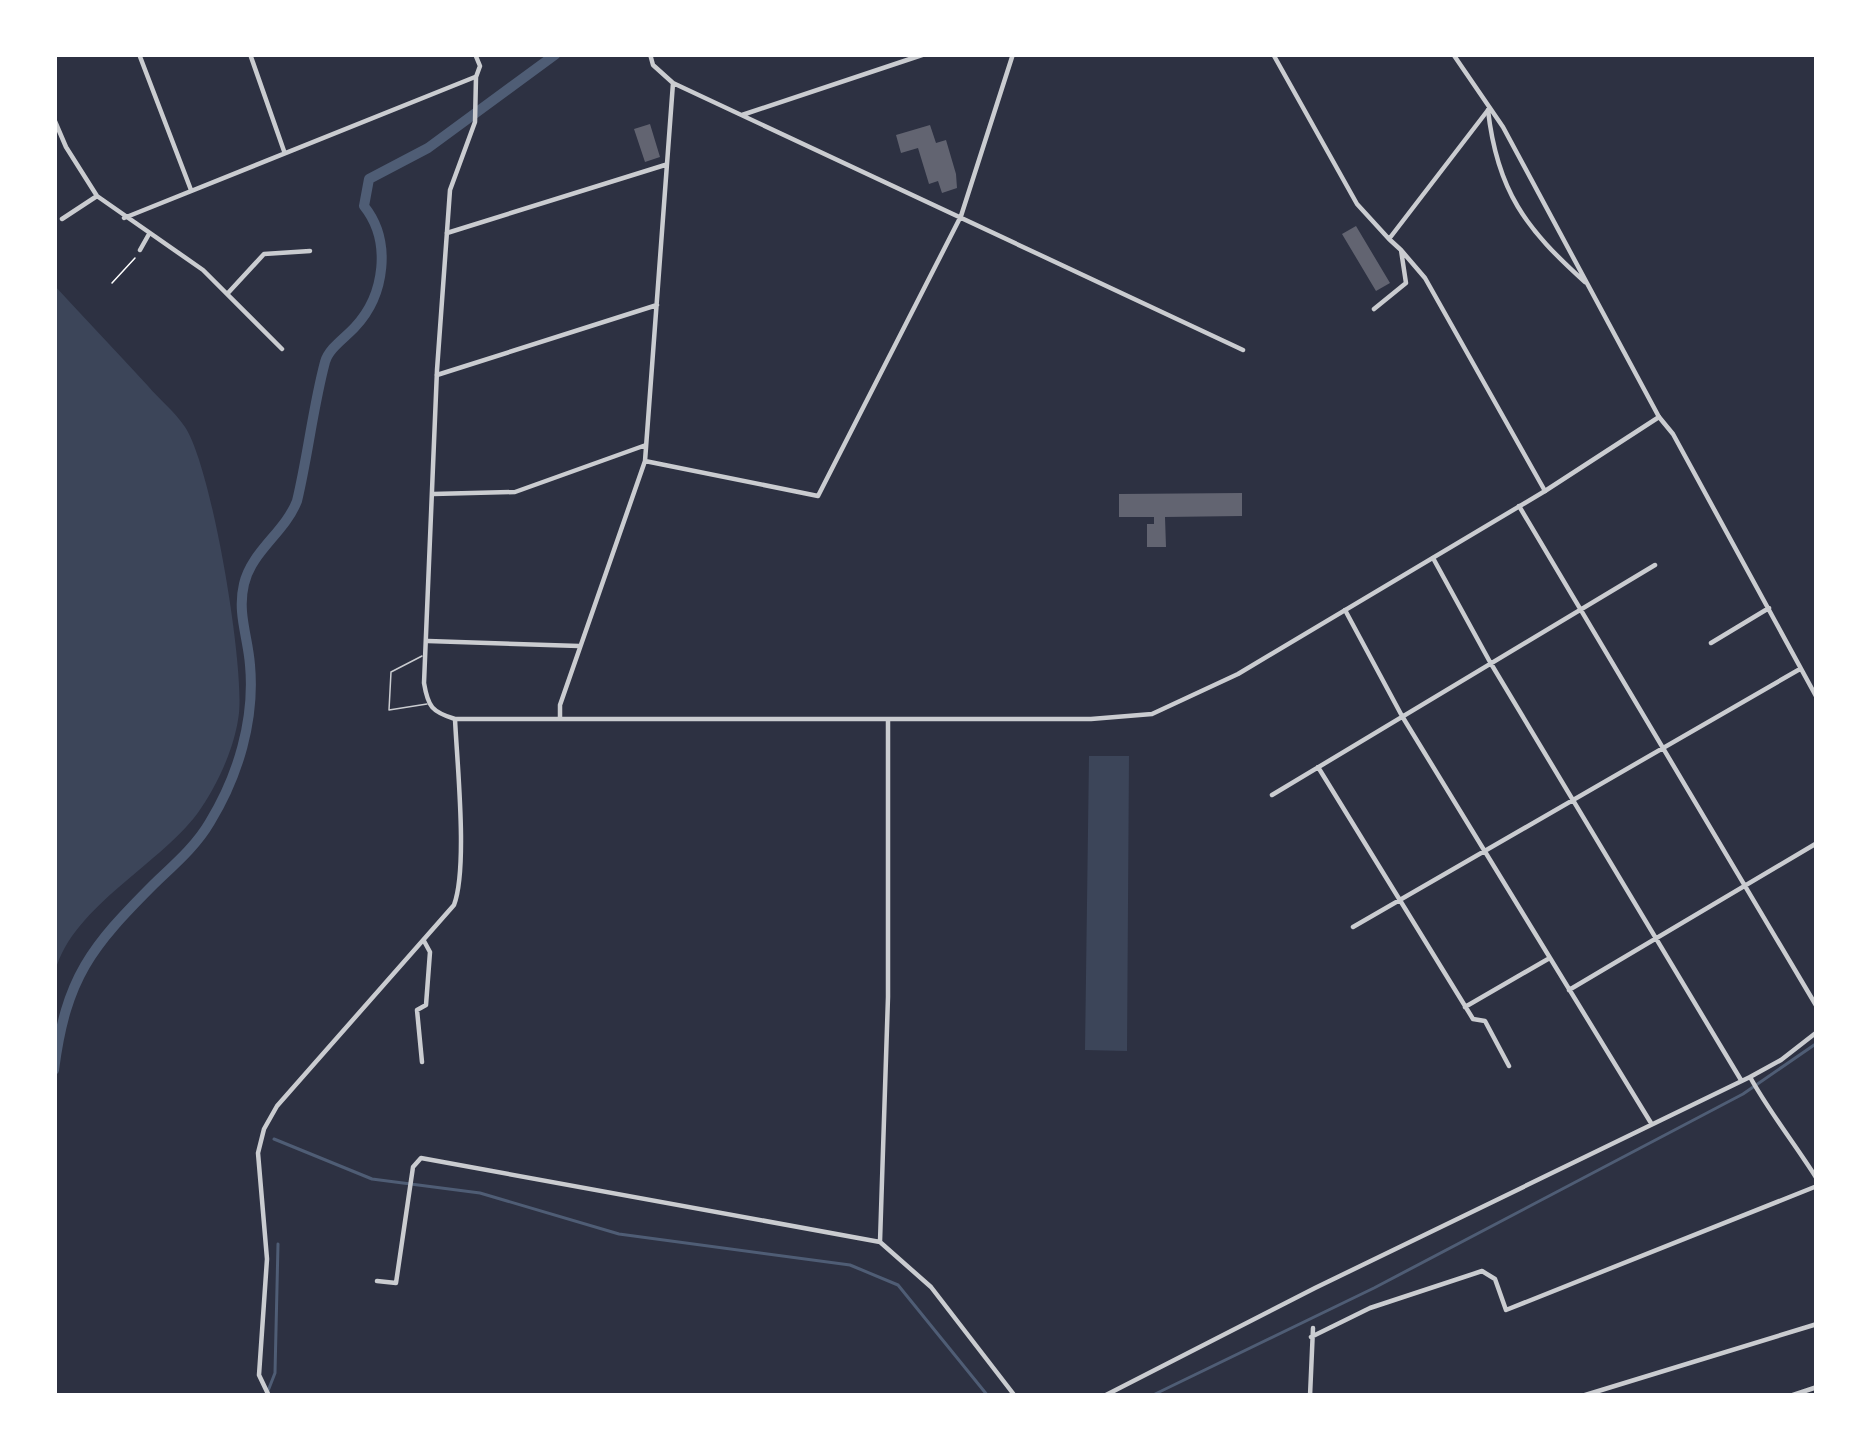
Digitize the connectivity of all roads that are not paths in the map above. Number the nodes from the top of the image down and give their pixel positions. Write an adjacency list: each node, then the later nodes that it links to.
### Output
1 (139, 54): 16 (street)
2 (250, 54): 14 (street)
3 (475, 54): 9 (street)
4 (650, 54): 10 (street)
5 (925, 54): 12 (street)
6 (1013, 54): 18 (street)
7 (1273, 54): 23 (street)
8 (1453, 54): 11 (street)
9 (476, 76): 14 (street); 21 (street)
10 (674, 83): 12 (street); 15 (street)
11 (1488, 110): 23 (street); 27 (street); 27 (street)
12 (742, 115): 18 (street)
13 (54, 119): 17 (street)
14 (284, 152): 16 (street)
15 (667, 164): 21 (street); 29 (street)
16 (191, 190): 19 (street)
17 (97, 196): 19 (street); 20 (street)
18 (961, 216): 32 (street); 36 (street)
19 (124, 218): 22 (street)
20 (62, 219)
21 (447, 233): 33 (street)
22 (148, 234): 24 (street); 28 (street)
23 (1389, 239): 25 (street)
24 (140, 250)
25 (1401, 250): 30 (street); 37 (street)
26 (310, 251): 28 (street)
27 (1588, 284): 34 (street)
28 (228, 293): 31 (street)
29 (657, 305): 33 (street); 35 (street)
30 (1374, 309)
31 (282, 349)
32 (1243, 350)
33 (437, 375): 38 (street)
34 (1659, 417): 37 (street); 43 (street)
35 (646, 445): 36 (street); 38 (street)
36 (645, 461): 47 (street)
37 (1545, 491): 39 (street)
38 (433, 494): 45 (street)
39 (1519, 506): 40 (street); 42 (street)
40 (1433, 558): 44 (street); 49 (street)
41 (1655, 565): 42 (street)
42 (1578, 608): 49 (street); 57 (street)
43 (1769, 608): 46 (street); 50 (street)
44 (1345, 610): 53 (street); 55 (street)
45 (428, 641): 47 (street); 48 (street)
46 (1711, 643)
47 (580, 646): 54 (street)
48 (425, 654): 52 (street); 52 (lane)
49 (1490, 662): 53 (street); 60 (street)
50 (1800, 669): 51 (street); 57 (street)
51 (1817, 698)
52 (427, 704): 56 (street)
53 (1402, 716): 58 (street); 62 (street)
54 (560, 718): 55 (street); 56 (street)
55 (888, 718): 79 (street)
56 (455, 719): 67 (street)
57 (1660, 749): 60 (street); 63 (street)
58 (1318, 767): 59 (street); 64 (street)
59 (1272, 795)
60 (1574, 801): 62 (street); 66 (street)
61 (1817, 843): 63 (street)
62 (1486, 853): 64 (street); 68 (street)
63 (1743, 888): 66 (street); 71 (street)
64 (1399, 901): 65 (street); 70 (street)
65 (1353, 927)
66 (1656, 938): 69 (street); 76 (street)
67 (424, 941): 73 (street); 85 (street)
68 (1550, 958): 69 (street); 70 (street)
69 (1569, 990): 77 (street)
70 (1466, 1007): 74 (street)
71 (1817, 1007)
72 (1817, 1032): 75 (street)
73 (422, 1062)
74 (1509, 1066)
75 (1750, 1077): 76 (street); 78 (street)
76 (1742, 1081): 77 (street)
77 (1651, 1124): 87 (street)
78 (1817, 1182): 83 (street)
79 (880, 1242): 80 (street); 86 (street)
80 (376, 1281)
81 (1817, 1324): 89 (street)
82 (1313, 1328): 83 (street)
83 (1311, 1337): 88 (street)
84 (1817, 1387): 90 (street)
85 (267, 1393)
86 (1015, 1396)
87 (1104, 1396)
88 (1310, 1396)
89 (1582, 1396)
90 (1790, 1396)

